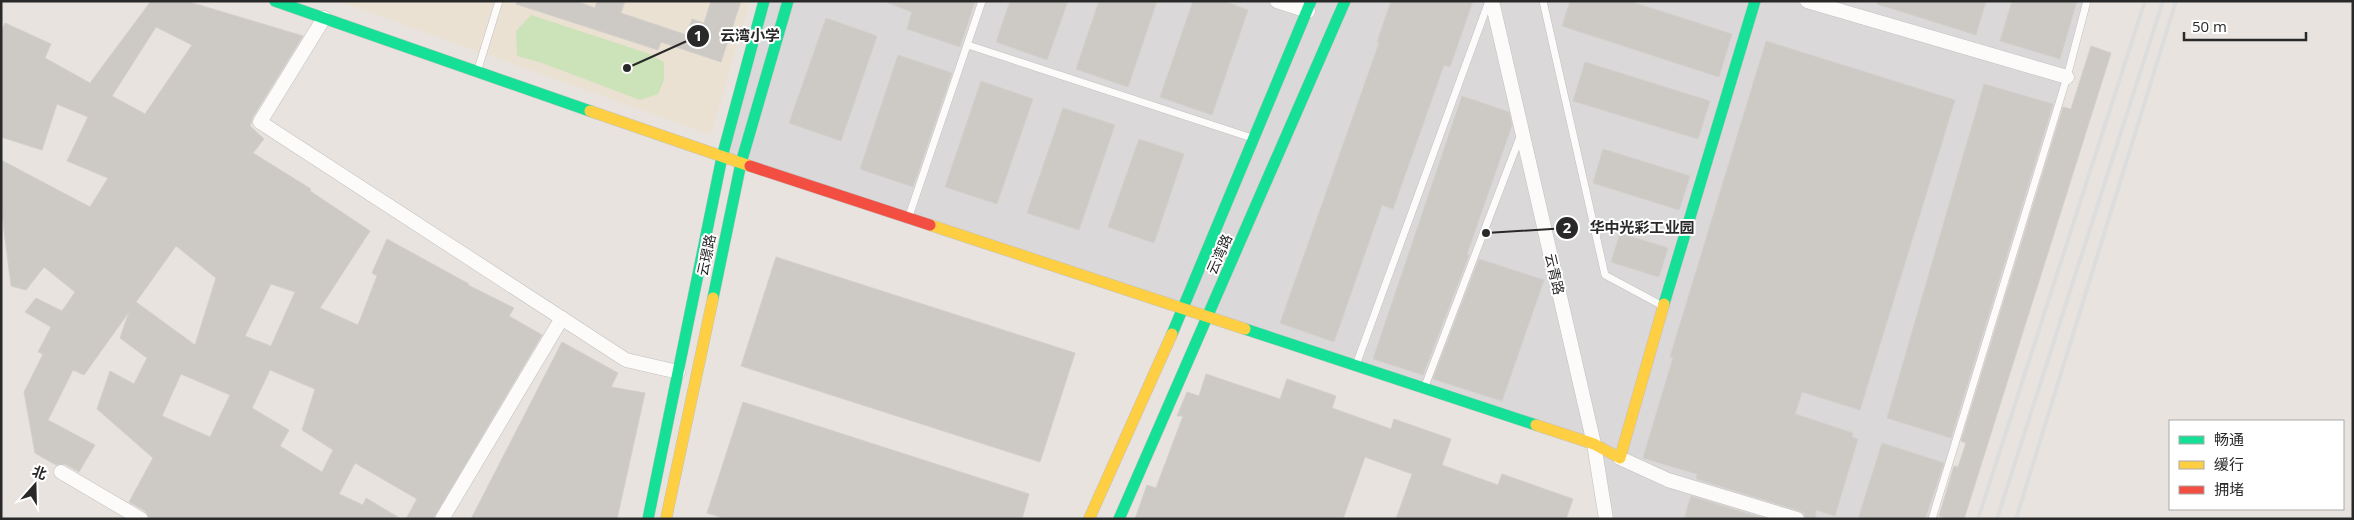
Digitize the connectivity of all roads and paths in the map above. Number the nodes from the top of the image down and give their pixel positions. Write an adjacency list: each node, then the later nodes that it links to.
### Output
1 (275, 1): 14 (street)
2 (499, 1): 16 (lane)
3 (764, 1): 20 (street, 云璟路)
4 (788, 1): 21 (street, 云璟路)
5 (982, 1): 15 (lane)
6 (1277, 1): 13 (street)
7 (1345, 1): 25 (street, 云湾路)
8 (1491, 1): 18 (street, 云青路); 27 (lane)
9 (1543, 1): 23 (lane)
10 (1755, 1): 23 (street)
11 (1807, 1): 17 (street)
12 (2087, 1): 17 (lane)
13 (1310, 6): 19 (street, 云湾路)
14 (324, 18): 16 (street); 26 (street)
15 (968, 45): 19 (lane); 22 (lane)
16 (477, 72): 20 (street)
17 (2067, 77): 41 (lane)
18 (1522, 132): 29 (lane); 30 (street, 云青路)
19 (1253, 139): 24 (street, 云湾路)
20 (722, 157): 21 (street); 28 (street, 云璟路)
21 (741, 163): 22 (street); 36 (street, 云璟路)
22 (908, 219): 24 (street)
23 (1663, 306): 31 (street)
24 (1183, 309): 25 (street); 37 (street, 云湾路)
25 (1208, 317): 27 (street); 38 (street, 云湾路)
26 (562, 318): 28 (street); 35 (street)
27 (1356, 366): 29 (street)
28 (678, 372): 33 (street, 云璟路)
29 (1424, 388): 30 (street)
30 (1594, 444): 31 (street); 39 (street, 云青路)
31 (1620, 458): 40 (street)
32 (61, 472): 34 (street)
33 (649, 518)
34 (141, 519)
35 (442, 519)
36 (666, 519)
37 (1089, 519)
38 (1119, 519)
39 (1606, 519)
40 (1797, 519)
41 (1932, 519)

